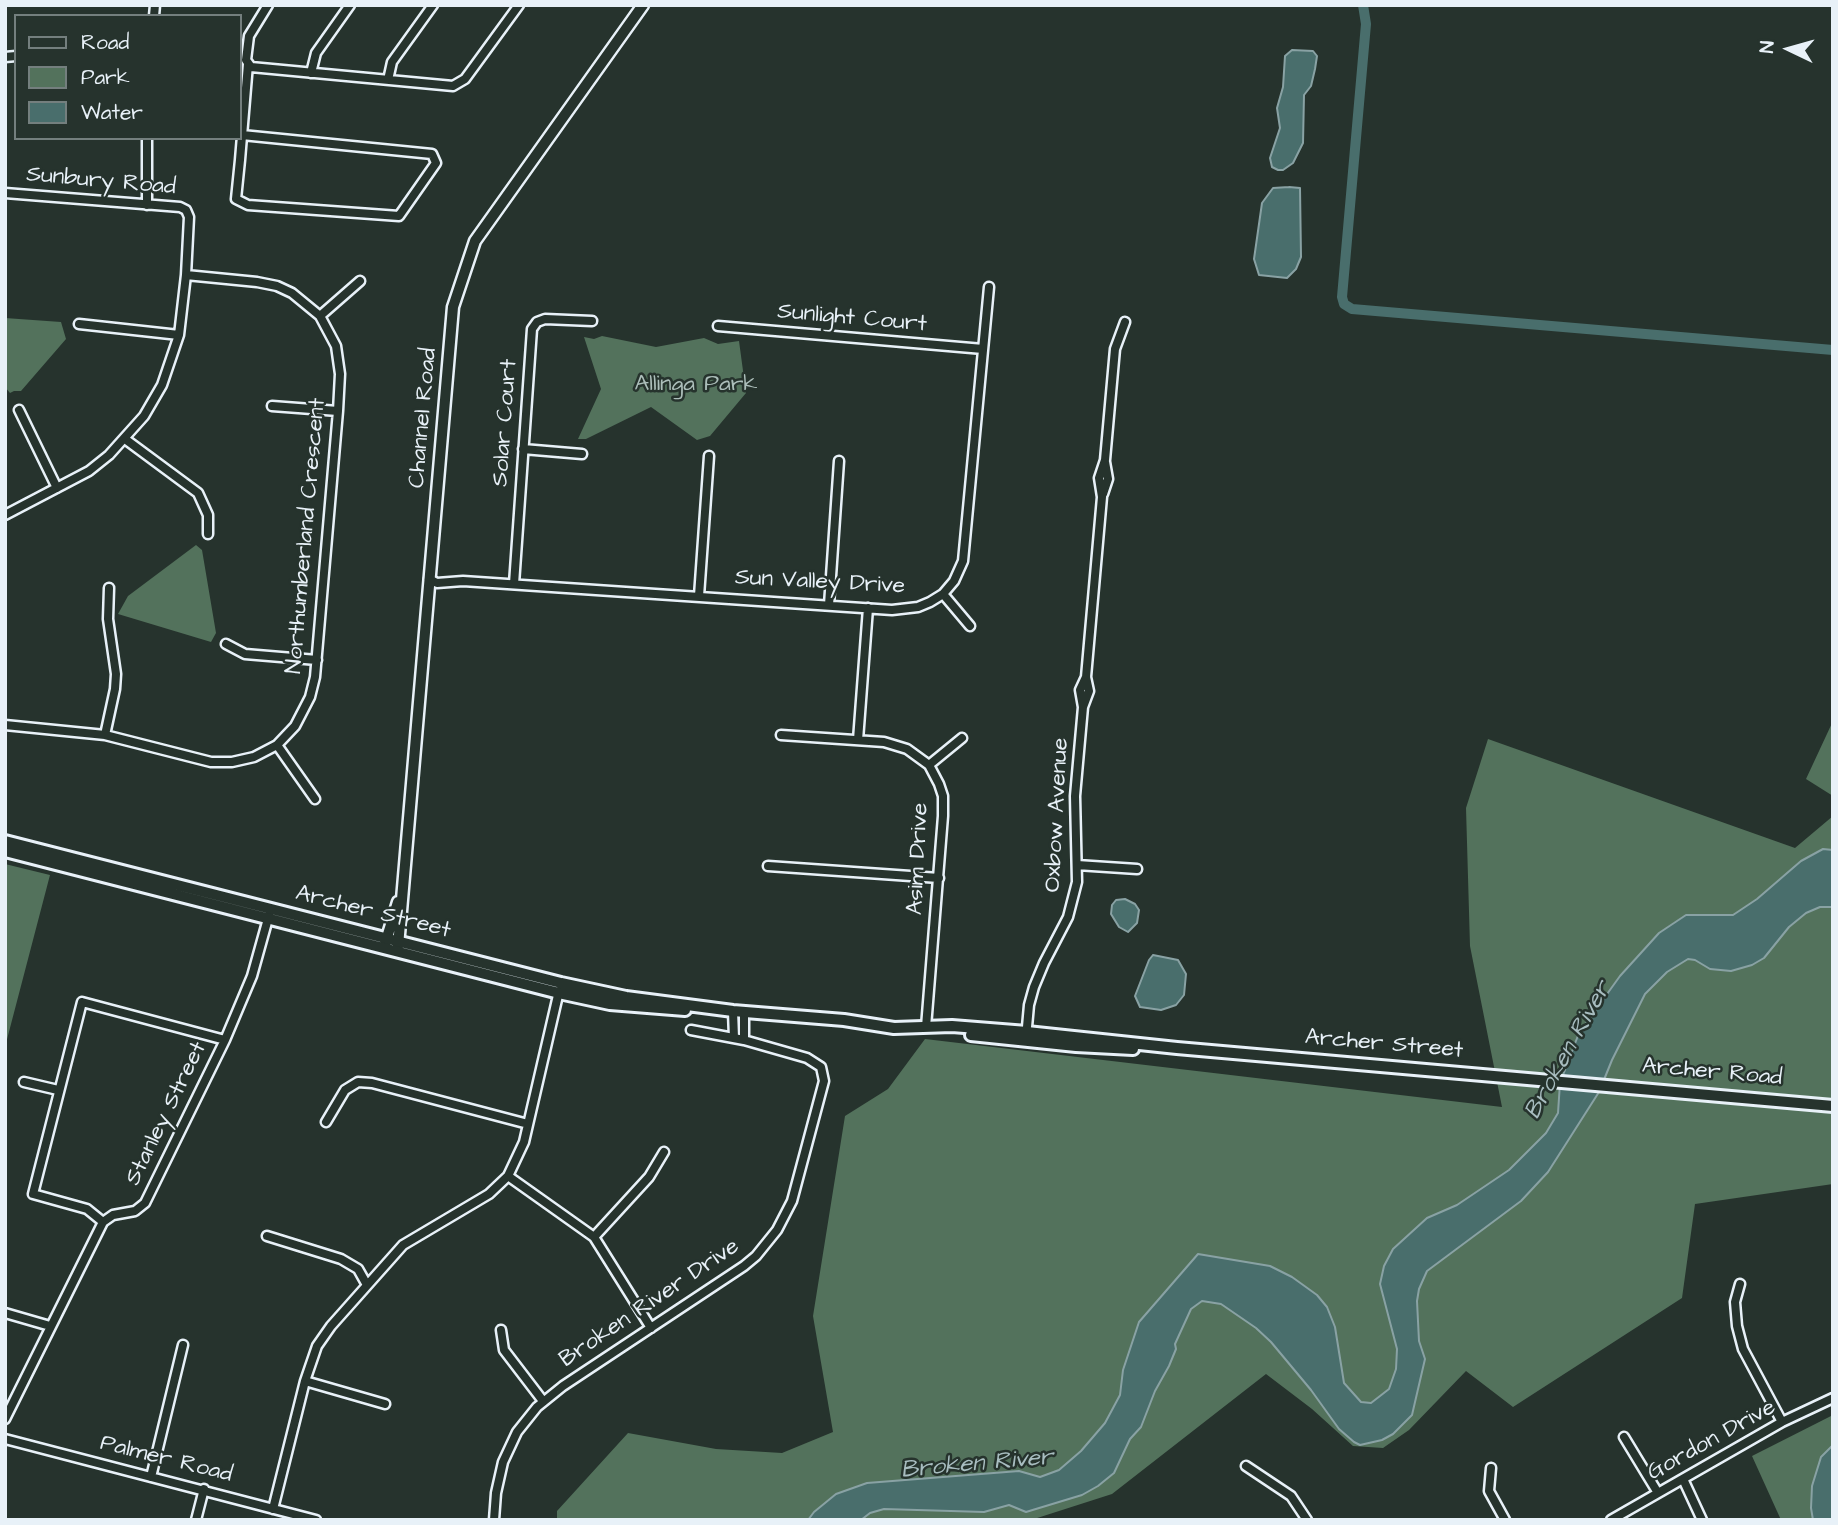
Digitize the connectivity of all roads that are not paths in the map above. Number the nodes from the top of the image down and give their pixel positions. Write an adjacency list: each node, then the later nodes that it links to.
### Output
1 (268, 5): 6 (street)
2 (350, 5): 7 (street)
3 (433, 5): 8 (street)
4 (519, 5): 8 (street)
5 (643, 5): 35 (street, Channel Road)
6 (248, 64): 7 (street); 9 (street)
7 (311, 74): 8 (street)
8 (388, 80)
9 (242, 135): 11 (street)
10 (147, 140): 13 (street)
11 (242, 140)
12 (5, 193): 13 (street, Sunbury Road)
13 (147, 205): 14 (street, Sunbury Road)
14 (186, 275): 17 (street, Northumberland Crescent); 22 (street)
15 (360, 281): 17 (street)
16 (989, 287): 23 (street)
17 (320, 316): 26 (street, Northumberland Crescent)
18 (592, 321): 28 (street, Solar Court)
19 (1125, 322): 56 (street, Oxbow Avenue)
20 (79, 324): 22 (street)
21 (718, 326): 23 (street, Sunlight Court)
22 (179, 335): 27 (street)
23 (984, 349): 38 (street)
24 (272, 406): 26 (street)
25 (19, 410): 32 (street)
26 (338, 411): 44 (street, Northumberland Crescent)
27 (125, 439): 32 (street); 34 (street)
28 (523, 449): 29 (street); 36 (street, Solar Court)
29 (582, 454)
30 (709, 456): 39 (street)
31 (839, 461): 40 (street)
32 (57, 488): 33 (street)
33 (5, 515)
34 (208, 534)
35 (429, 579): 36 (street, Sun Valley Drive); 60 (street, Channel Road)
36 (514, 584): 39 (street, Sun Valley Drive)
37 (109, 588): 46 (street)
38 (943, 594): 41 (street, Sun Valley Drive); 42 (street)
39 (699, 596): 40 (street, Sun Valley Drive)
40 (829, 605): 41 (street, Sun Valley Drive)
41 (868, 608): 49 (street)
42 (970, 626)
43 (226, 644): 44 (street)
44 (317, 660): 50 (street, Northumberland Crescent)
45 (5, 725): 46 (street, Northumberland Crescent)
46 (105, 735): 50 (street, Northumberland Crescent)
47 (781, 735): 49 (street)
48 (962, 738): 51 (street)
49 (858, 740): 51 (street)
50 (277, 746): 52 (street)
51 (929, 765): 59 (street, Asim Drive)
52 (315, 799)
53 (5, 841): 54 (main road, Archer Street)
54 (24, 850): 55 (main road, Archer Street); 61 (main road, Archer Street)
55 (5, 851)
56 (1077, 865): 58 (street); 68 (street, Oxbow Avenue)
57 (768, 866): 59 (street)
58 (1136, 869)
59 (939, 878): 66 (street, Asim Drive)
60 (401, 891): 62 (street, Channel Road); 63 (street, Channel Road)
61 (269, 914): 62 (main road, Archer Street); 70 (street, Stanley Street)
62 (386, 942): 63 (main road, Archer Street)
63 (398, 945): 64 (main road, Archer Street)
64 (560, 988): 65 (main road, Archer Street); 77 (street)
65 (739, 1012): 66 (main road, Archer Street); 69 (street); 71 (street)
66 (928, 1027): 68 (main road, Archer Street)
67 (691, 1030): 69 (street, Broken River Drive)
68 (1027, 1036): 73 (main road, Archer Street)
69 (734, 1038): 71 (street, Broken River Drive)
70 (225, 1040): 74 (street); 80 (street, Stanley Street)
71 (744, 1040): 87 (street, Broken River Drive)
72 (24, 1082): 74 (street)
73 (1587, 1084): 75 (main road, Archer Road)
74 (58, 1090): 80 (street)
75 (1833, 1105)
76 (326, 1122): 77 (street)
77 (528, 1124): 79 (street)
78 (664, 1152): 82 (street)
79 (508, 1176): 82 (street); 84 (street)
80 (103, 1222): 86 (street)
81 (267, 1236): 84 (street)
82 (594, 1237): 87 (street)
83 (1740, 1284): 95 (street)
84 (367, 1285): 90 (street)
85 (5, 1312): 86 (street)
86 (50, 1326): 94 (street)
87 (651, 1328): 92 (street, Broken River Drive)
88 (501, 1330): 92 (street)
89 (183, 1345): 100 (street)
90 (305, 1381): 93 (street); 104 (street)
91 (1833, 1398): 95 (street, Gordon Drive)
92 (543, 1401): 107 (street, Broken River Drive)
93 (385, 1404)
94 (5, 1419)
95 (1782, 1422): 101 (street, Gordon Drive)
96 (1624, 1437): 103 (street)
97 (5, 1439): 100 (street, Palmer Road)
98 (1246, 1466): 108 (street)
99 (1491, 1468): 109 (street)
100 (151, 1477): 102 (street, Palmer Road)
101 (1683, 1479): 103 (street, Gordon Drive); 111 (street)
102 (204, 1489): 104 (street, Palmer Road); 105 (street)
103 (1658, 1493): 110 (street, Gordon Drive)
104 (274, 1508): 106 (street, Palmer Road)
105 (195, 1520)
106 (316, 1520)
107 (494, 1520)
108 (1307, 1520)
109 (1505, 1520)
110 (1611, 1520)
111 (1702, 1520)

